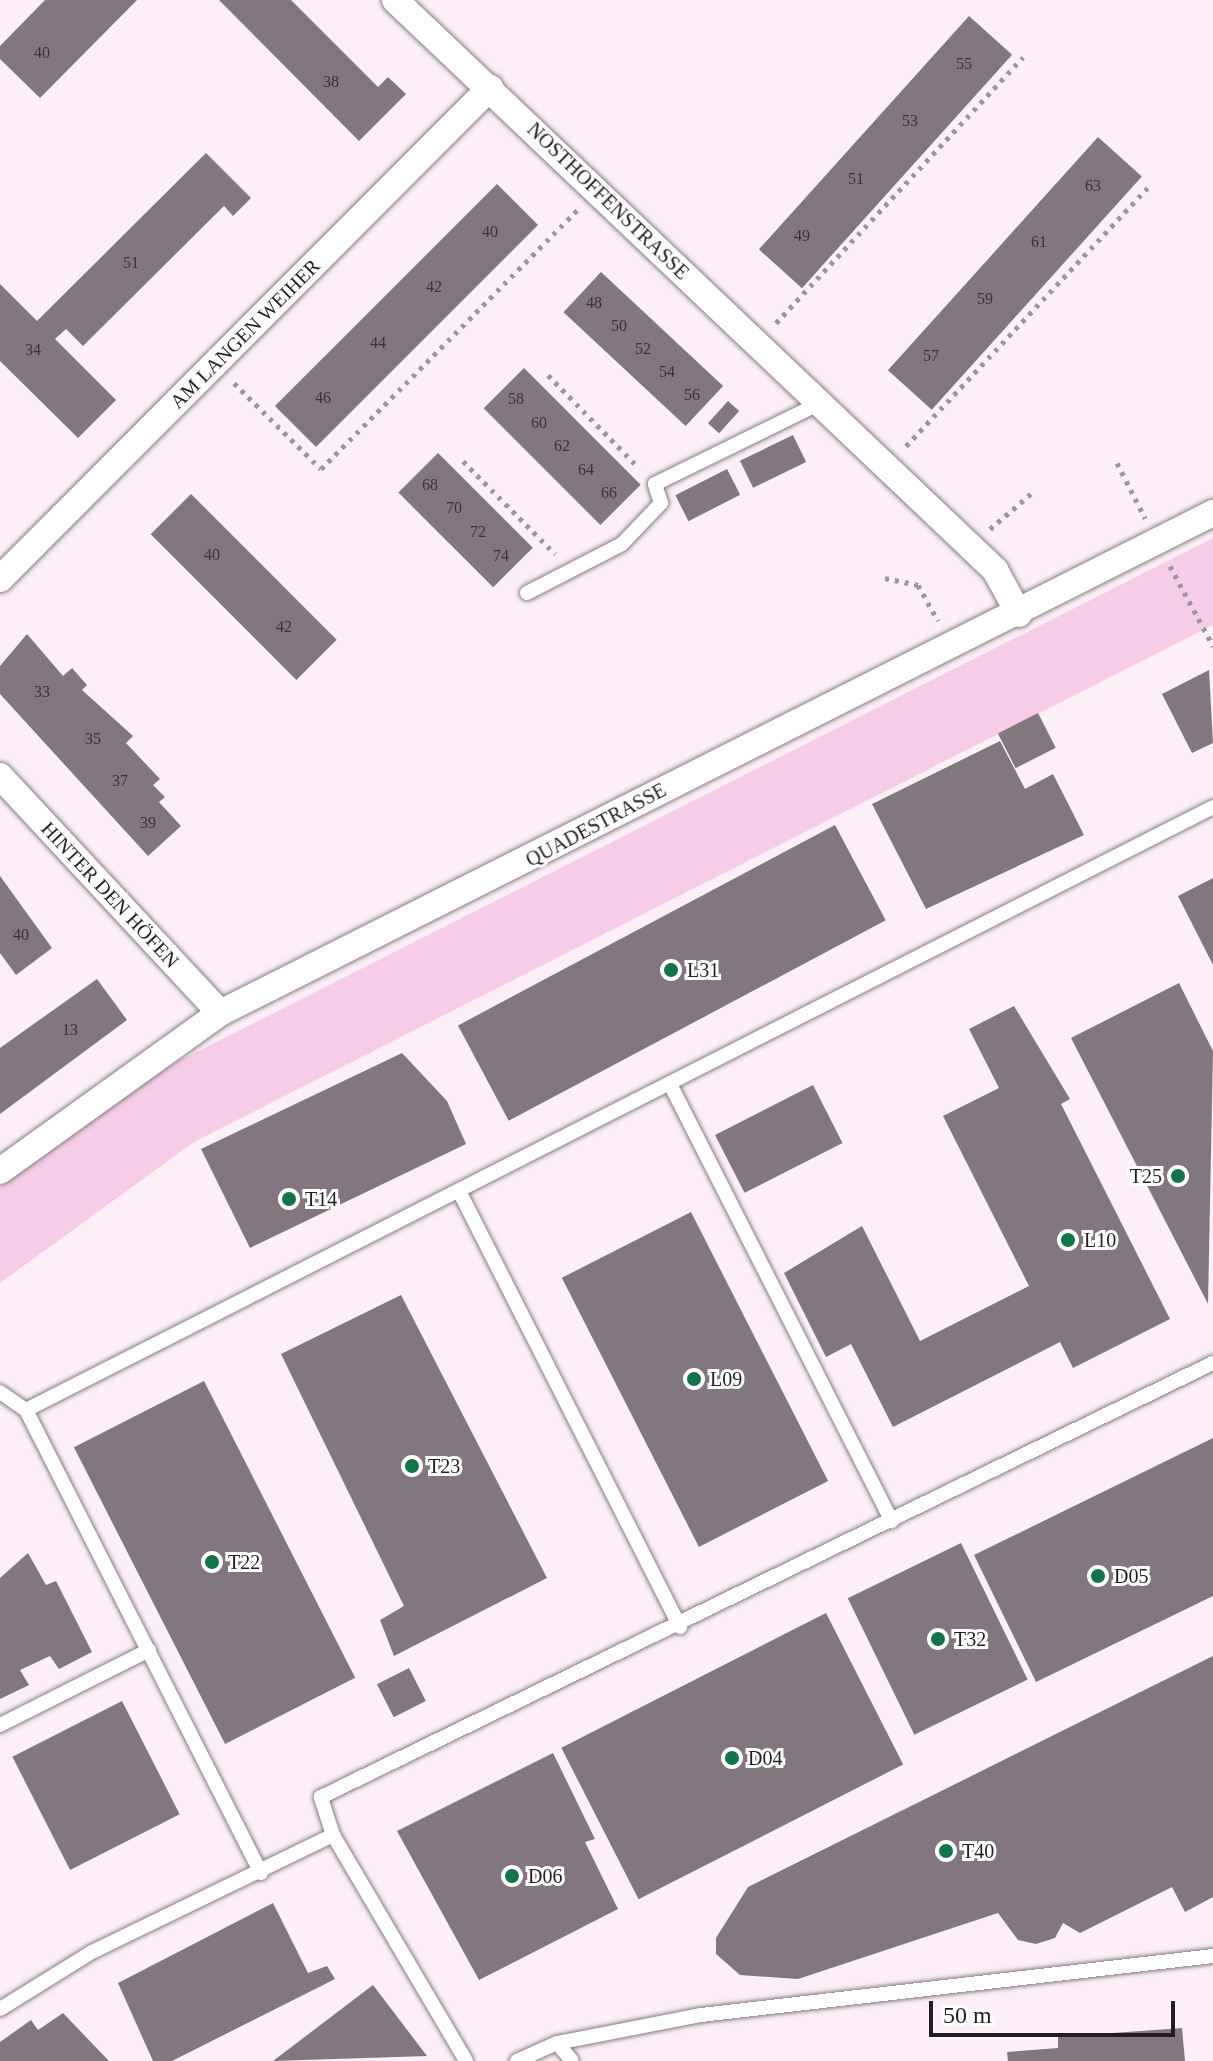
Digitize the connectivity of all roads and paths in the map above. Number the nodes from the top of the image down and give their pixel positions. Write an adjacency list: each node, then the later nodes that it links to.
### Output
1 (395, 0): 3 (street, NOSTHOFFENSTRASSE)
2 (1023, 57): 6 (path)
3 (490, 88): 5 (street, NOSTHOFFENSTRASSE); 7 (street, AM LANGEN WEIHER)
4 (1151, 184): 11 (path)
5 (597, 190): 6 (street, NOSTHOFFENSTRASSE); 7 (path)
6 (757, 345): 9 (street, NOSTHOFFENSTRASSE)
7 (215, 364): 18 (street, AM LANGEN WEIHER)
8 (548, 375): 12 (path)
9 (820, 403): 11 (street, NOSTHOFFENSTRASSE); 12 (lane)
10 (463, 461): 16 (path)
11 (886, 467): 15 (street, NOSTHOFFENSTRASSE)
12 (655, 484): 16 (lane)
13 (1034, 491): 15 (path)
14 (1213, 513): 20 (street, QUADESTRASSE)
15 (968, 545): 20 (street, NOSTHOFFENSTRASSE)
16 (571, 570): 19 (lane)
17 (885, 578): 21 (path)
18 (0, 579)
19 (527, 593)
20 (1019, 614): 21 (street, QUADESTRASSE)
21 (951, 646): 24 (street, QUADESTRASSE)
22 (0, 776): 24 (street, HINTER DEN HÖFEN)
23 (1213, 807): 25 (lane)
24 (220, 1013): 26 (street, QUADESTRASSE)
25 (671, 1086): 27 (lane); 31 (lane)
26 (0, 1171)
27 (459, 1191): 30 (lane); 32 (lane)
28 (1213, 1363): 31 (lane)
29 (0, 1392): 30 (lane)
30 (26, 1410): 33 (lane)
31 (892, 1521): 32 (lane)
32 (680, 1627): 35 (lane)
33 (149, 1650): 34 (lane); 36 (lane)
34 (0, 1725)
35 (333, 1835): 36 (lane); 40 (lane)
36 (261, 1873): 38 (lane)
37 (1213, 1956): 39 (lane)
38 (0, 2009)
39 (557, 2043): 41 (lane); 42 (lane)
40 (466, 2061)
41 (517, 2061)
42 (572, 2061)

